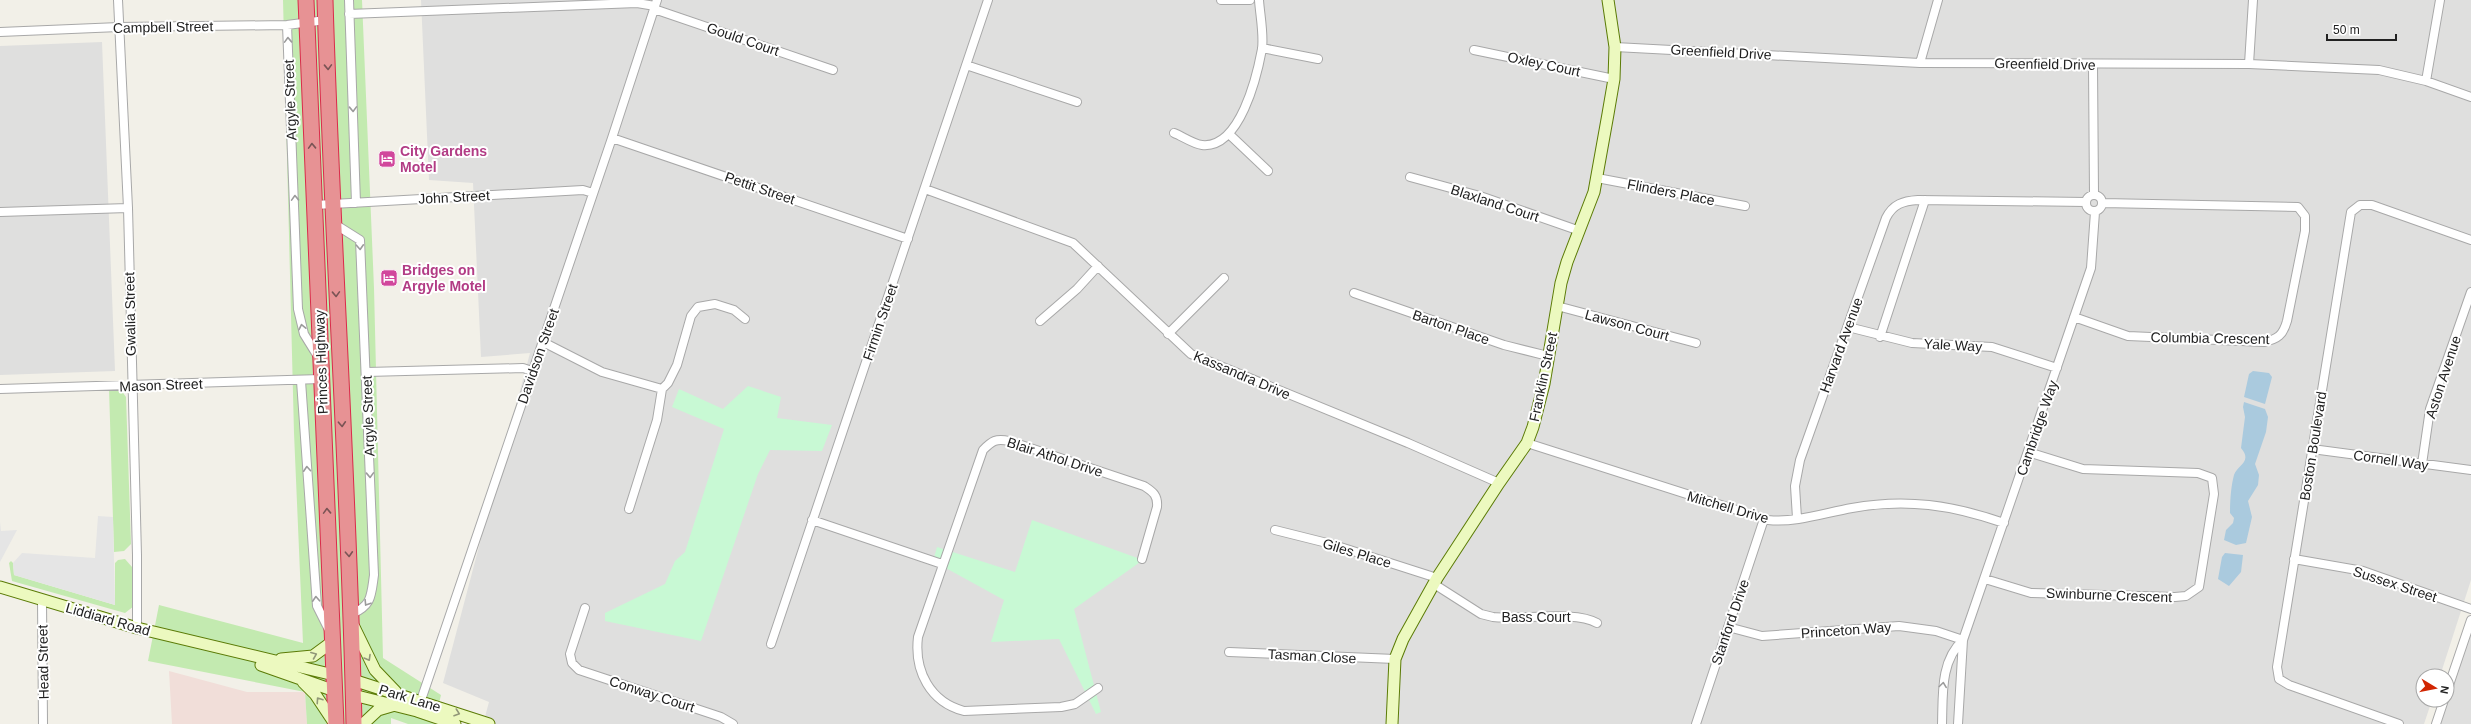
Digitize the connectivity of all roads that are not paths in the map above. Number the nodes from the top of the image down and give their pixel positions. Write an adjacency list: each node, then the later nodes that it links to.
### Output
1 (118, 0): 19 (street, Gwalia Street)
2 (306, 0): 17 (highway, Princes Highway)
3 (318, 0): 17 (street)
4 (325, 0): 17 (highway, Princes Highway)
5 (349, 0): 16 (street)
6 (988, 0): 26 (street, Firmin Street)
7 (1221, 0): 8 (street)
8 (1250, 0)
9 (1259, 0): 22 (street)
10 (1608, 0): 21 (street, Franklin Street)
11 (1938, 0): 25 (street)
12 (2253, 0): 27 (street)
13 (2440, 0): 31 (street)
14 (524, 4): 15 (street); 16 (street)
15 (655, 5): 29 (street, Gould Court); 36 (street, Davidson Street)
16 (349, 14): 45 (street, one-way to 45)
17 (317, 21): 18 (street, Campbell Street); 47 (highway, Princes Highway, one-way to 47); 48 (highway, Princes Highway, one-way to 17)
18 (287, 25): 19 (street, Campbell Street); 71 (street, Argyle Street, one-way to 18)
19 (119, 27): 20 (street, Campbell Street); 50 (street, Gwalia Street)
20 (0, 32)
21 (1615, 47): 25 (street, Greenfield Drive); 30 (street, Franklin Street)
22 (1262, 48): 24 (street); 35 (street)
23 (1474, 50): 30 (street, Oxley Court)
24 (1318, 59)
25 (1920, 62): 28 (street, Greenfield Drive)
26 (966, 64): 33 (street); 40 (street, Firmin Street)
27 (2249, 64): 28 (street, Greenfield Drive); 31 (street, Greenfield Drive)
28 (2093, 65): 42 (street)
29 (833, 70)
30 (1614, 79): 39 (street, Franklin Street)
31 (2426, 81): 32 (street, Greenfield Drive)
32 (2471, 97)
33 (1077, 102)
34 (1174, 133): 35 (street)
35 (1228, 134): 37 (street)
36 (612, 138): 41 (street, Davidson Street); 55 (street, Pettit Street)
37 (1268, 171)
38 (1410, 177): 54 (street, Blaxland Court)
39 (1597, 178): 49 (street, Flinders Place); 54 (street, Franklin Street)
40 (925, 189): 55 (street, Firmin Street); 57 (street, Kassandra Drive)
41 (593, 193): 45 (street, John Street); 68 (street, Davidson Street)
42 (2094, 195): 44 (street); 46 (street)
43 (1926, 200): 44 (street, Harvard Avenue); 65 (street, Harvard Avenue); 67 (street)
44 (2086, 202): 52 (street)
45 (356, 203): 47 (street, John Street)
46 (2103, 203): 52 (street); 62 (street, Columbia Crescent)
47 (333, 204): 48 (street, John Street); 53 (highway, Princes Highway)
48 (315, 205): 71 (highway, Princes Highway)
49 (1745, 206)
50 (128, 208): 51 (street); 77 (street, Gwalia Street)
51 (0, 212)
52 (2095, 212): 62 (street, Cambridge Way)
53 (333, 223): 74 (street, Argyle Street, one-way to 74); 101 (highway, Princes Highway, one-way to 101)
54 (1580, 231): 61 (street, Franklin Street)
55 (908, 239): 89 (street, Firmin Street)
56 (2471, 240): 81 (street, Boston Boulevard)
57 (1098, 266): 64 (street); 66 (street, Kassandra Drive)
58 (1224, 278): 66 (street)
59 (2471, 292): 83 (street, Aston Avenue)
60 (1354, 293): 70 (street, Barton Place)
61 (1557, 306): 69 (street, Lawson Court); 70 (street, Franklin Street)
62 (2074, 317): 72 (street, Cambridge Way)
63 (745, 318): 79 (street)
64 (1040, 321)
65 (1848, 327): 67 (street, Yale Way); 87 (street, Harvard Avenue)
66 (1168, 334): 85 (street, Kassandra Drive)
67 (1880, 337): 72 (street, Yale Way)
68 (543, 342): 73 (street, Davidson Street); 79 (street)
69 (1696, 343)
70 (1548, 356): 80 (street, Franklin Street)
71 (320, 361): 75 (highway, Princes Highway)
72 (2057, 368): 82 (street, Cambridge Way)
73 (532, 371): 74 (street); 120 (street, Davidson Street)
74 (367, 372): 101 (street, Argyle Street, one-way to 101)
75 (321, 380): 76 (street, Mason Street); 106 (highway, Princes Highway, one-way to 75)
76 (301, 382): 77 (street, Mason Street); 106 (street, one-way to 76)
77 (131, 387): 78 (street, Mason Street); 105 (street, Gwalia Street)
78 (0, 389)
79 (662, 389): 86 (street)
80 (1527, 443): 85 (street, Franklin Street); 88 (street, Mitchell Drive)
81 (2312, 449): 83 (street, Cornell Way); 93 (street, Boston Boulevard)
82 (2028, 452): 90 (street, Cambridge Way); 95 (street, Swinburne Crescent)
83 (2422, 464): 84 (street, Cornell Way)
84 (2471, 470)
85 (1499, 483): 96 (street, Franklin Street)
86 (629, 509)
87 (1797, 518): 88 (street, Mitchell Drive); 90 (street, Mitchell Drive)
88 (1764, 519): 104 (street, Stanford Drive)
89 (812, 520): 94 (street); 108 (street, Firmin Street)
90 (2004, 523): 95 (street, Cambridge Way)
91 (1275, 530): 96 (street, Giles Place)
92 (1142, 559): 94 (street, Blair Athol Drive)
93 (2294, 559): 100 (street, Sussex Street); 133 (street, Boston Boulevard)
94 (942, 564): 117 (street, Blair Athol Drive)
95 (1985, 579): 107 (street, Cambridge Way)
96 (1436, 581): 103 (street, Bass Court); 111 (street, Franklin Street)
97 (0, 587): 98 (street, Liddiard Road)
98 (42, 599): 105 (street, Liddiard Road); 122 (street, Head Street)
99 (585, 608): 128 (street, Conway Court)
100 (2471, 609)
101 (352, 618): 116 (highway, Princes Highway); 119 (street, one-way to 119)
102 (2471, 620): 113 (street)
103 (1597, 623)
104 (1728, 627): 107 (street, Princeton Way); 130 (street, Stanford Drive)
105 (137, 628): 109 (street, Liddiard Road)
106 (332, 638): 112 (street, one-way to 106); 114 (highway, Princes Highway)
107 (1963, 640): 131 (street, Cambridge Way, one-way to 107); 132 (street, Cambridge Way)
108 (771, 644)
109 (216, 649): 112 (street, Liddiard Road); 115 (street, Liddiard Road)
110 (1229, 652): 111 (street, Tasman Close)
111 (1395, 659): 129 (street, Franklin Street)
112 (264, 660): 114 (street, Liddiard Road)
113 (2455, 668)
114 (334, 675): 116 (highway); 118 (highway, Princes Highway)
115 (300, 679): 118 (street, Liddiard Road); 123 (street, one-way to 115)
116 (353, 687): 118 (highway); 119 (street, Park Lane); 124 (highway, Princes Highway)
117 (1098, 688)
118 (335, 691): 123 (highway, Princes Highway)
119 (397, 699): 120 (street, Park Lane); 125 (street)
120 (419, 706): 126 (street, Park Lane); 127 (street, Park Lane, one-way to 127)
121 (2441, 708): 134 (street)
122 (43, 724)
123 (336, 724)
124 (354, 724)
125 (363, 724)
126 (455, 724)
127 (489, 724)
128 (733, 724)
129 (1392, 724)
130 (1696, 724)
131 (1942, 724)
132 (1958, 724)
133 (2400, 724)
134 (2436, 724)

